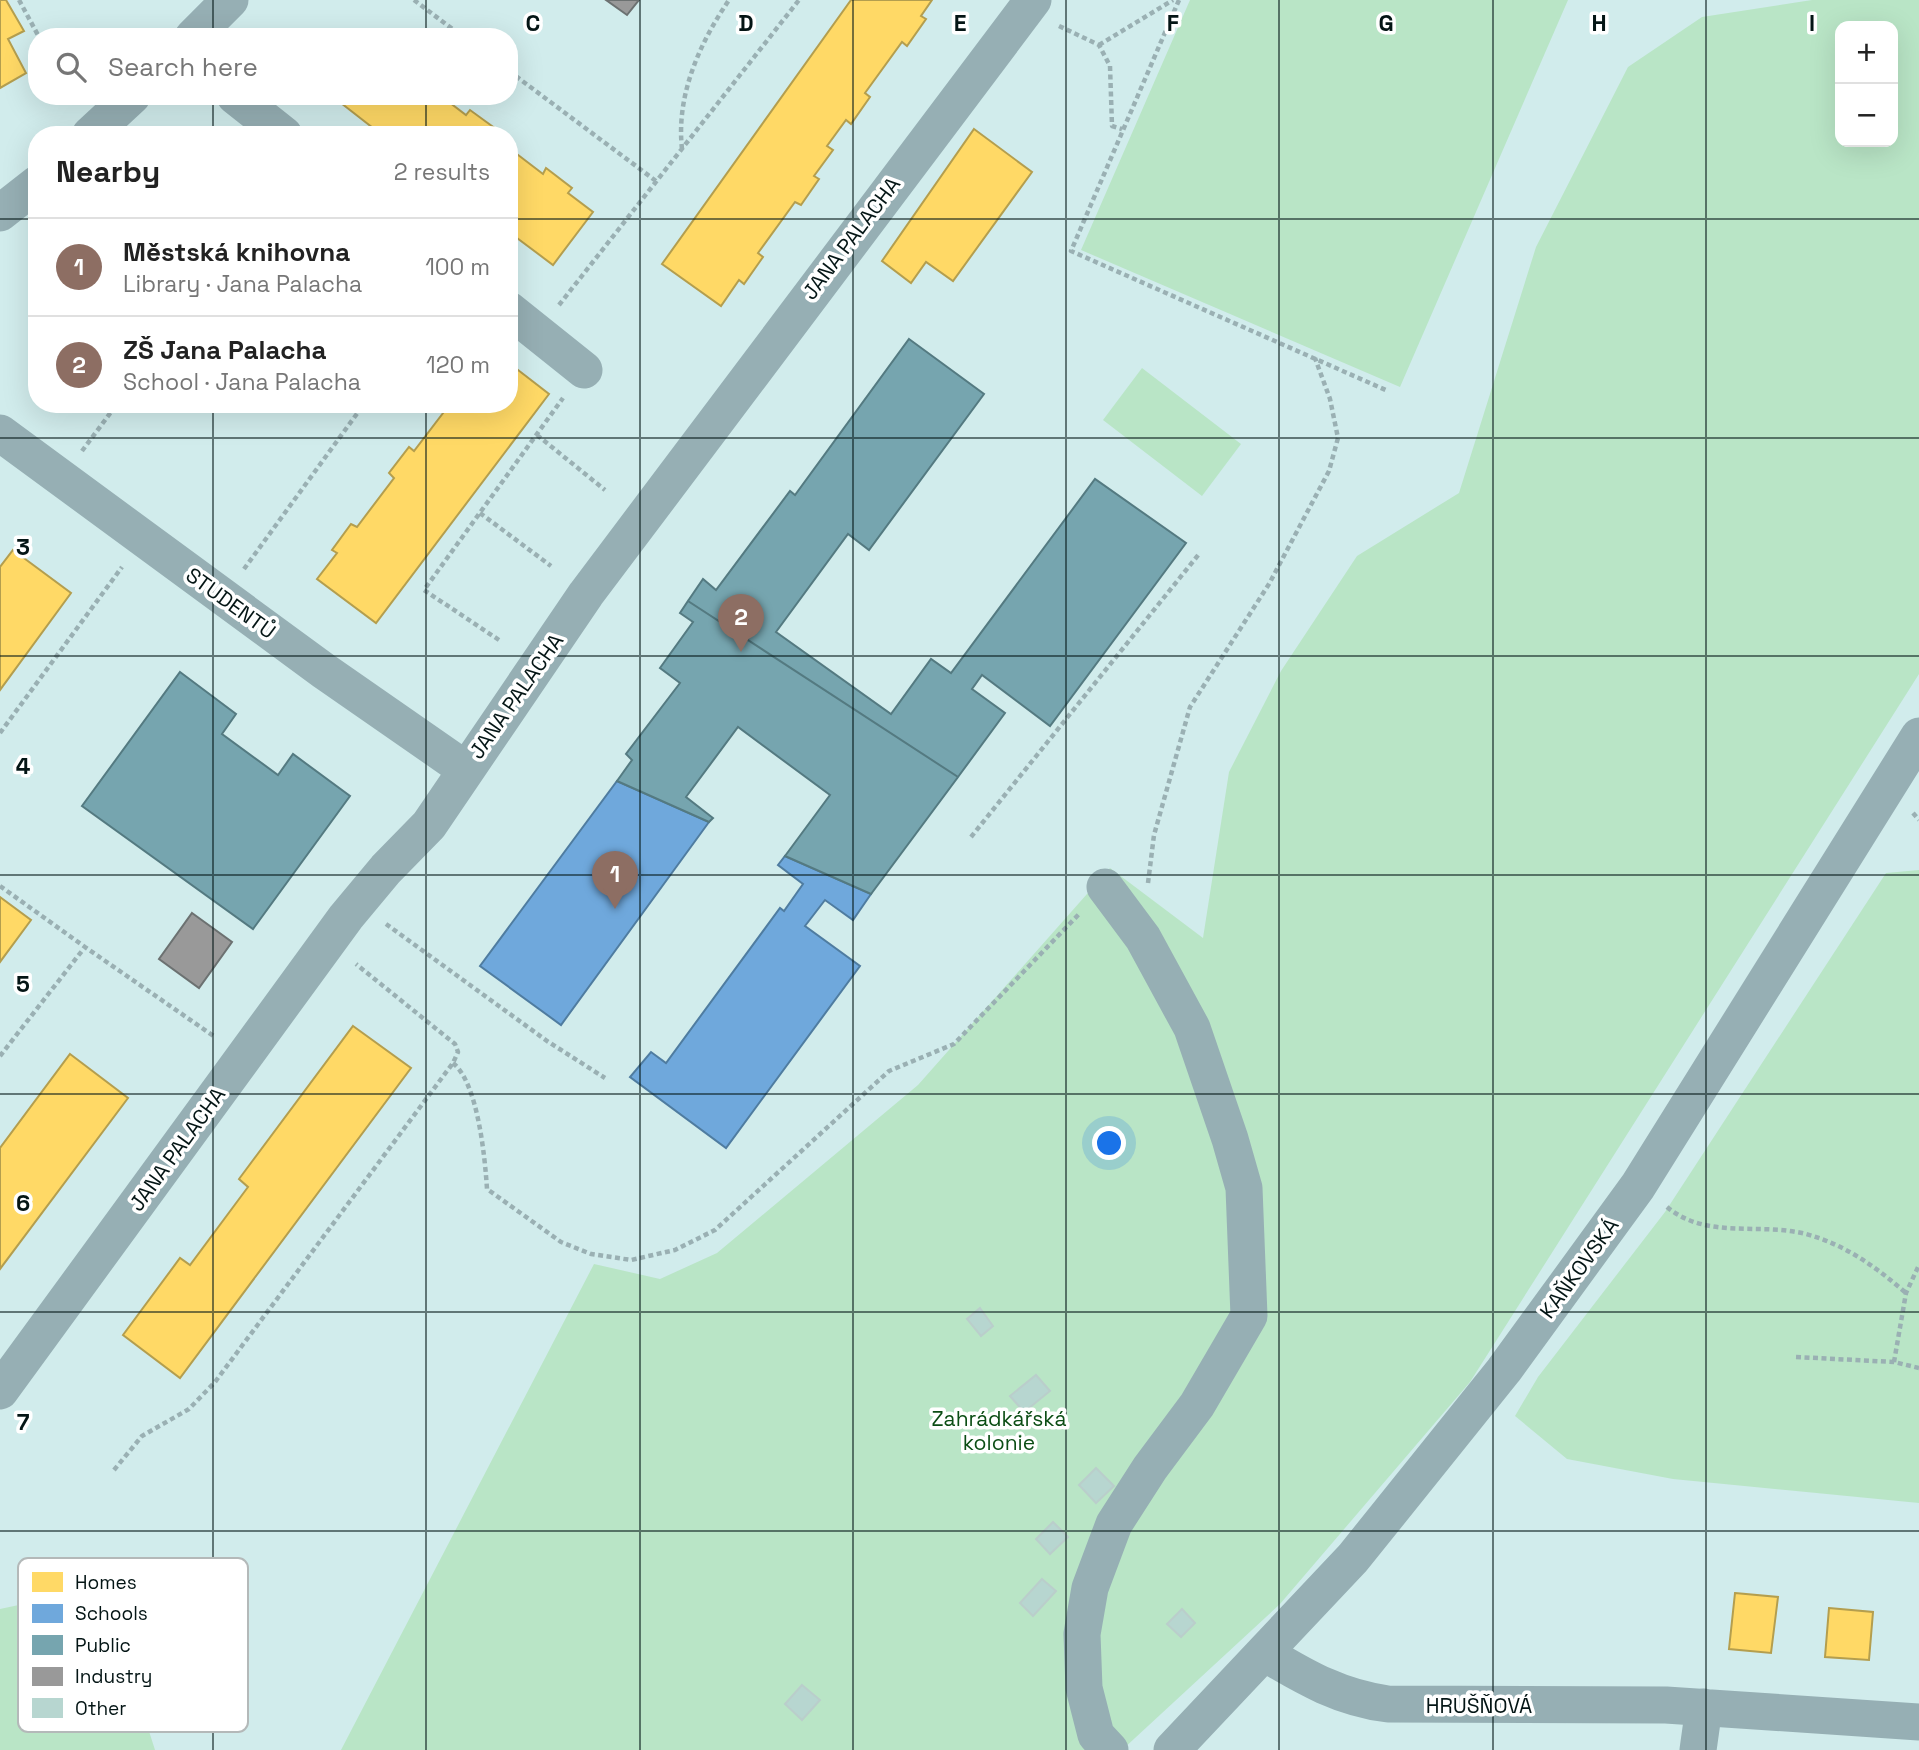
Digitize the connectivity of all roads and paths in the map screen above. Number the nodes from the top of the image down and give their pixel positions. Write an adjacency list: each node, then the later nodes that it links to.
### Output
1 (19, 0): 9 (path)
2 (230, 0): 10 (street)
3 (414, 0): 11 (path)
4 (729, 0): 19 (path)
5 (799, 0): 19 (path)
6 (1173, 0): 12 (path)
7 (1179, 0): 18 (path)
8 (1042, 11): 12 (path); 42 (street, JANA PALACHA)
9 (34, 28)
10 (202, 28)
11 (451, 28)
12 (1099, 45): 18 (path)
13 (518, 78): 20 (path)
14 (122, 105): 16 (street)
15 (246, 105): 17 (street)
16 (100, 126)
17 (273, 126)
18 (1122, 129): 25 (path)
19 (682, 149): 20 (path)
20 (656, 181): 24 (path)
21 (28, 191): 22 (street)
22 (0, 213)
23 (518, 317): 24 (street)
24 (538, 333): 26 (street)
25 (1315, 358): 27 (path); 47 (path)
26 (576, 380): 31 (path)
27 (1388, 391)
28 (110, 413): 32 (path)
29 (357, 413): 38 (path)
30 (0, 433): 42 (street, STUDENTŮ)
31 (537, 435): 33 (path); 34 (path)
32 (75, 460)
33 (605, 490)
34 (480, 513): 37 (path); 39 (path)
35 (1199, 554): 43 (path)
36 (124, 565): 40 (path)
37 (551, 566)
38 (237, 579)
39 (499, 640)
40 (0, 733)
41 (1919, 736): 54 (street, KAŇKOVSKÁ)
42 (465, 769): 48 (street, JANA PALACHA)
43 (971, 836)
44 (0, 886): 49 (path)
45 (1105, 887): 47 (street); 52 (path)
46 (382, 921): 53 (path)
47 (1142, 937): 65 (street)
48 (329, 942): 51 (street, JANA PALACHA); 52 (path)
49 (85, 947): 50 (path); 51 (path)
50 (0, 1056)
51 (244, 1056): 60 (street, JANA PALACHA)
52 (453, 1063): 61 (path)
53 (605, 1078)
54 (1638, 1186): 56 (path); 62 (street, KAŇKOVSKÁ)
55 (1919, 1265): 56 (path)
56 (1906, 1293): 58 (path)
57 (1796, 1357): 58 (path)
58 (1894, 1362): 59 (path)
59 (1919, 1368)
60 (0, 1391)
61 (114, 1470)
62 (1266, 1654): 63 (street, HRUŠŇOVÁ); 66 (street, KAŇKOVSKÁ)
63 (1704, 1707): 64 (street, HRUŠŇOVÁ); 67 (street)
64 (1919, 1722)
65 (1110, 1750)
66 (1172, 1750)
67 (1698, 1750)

